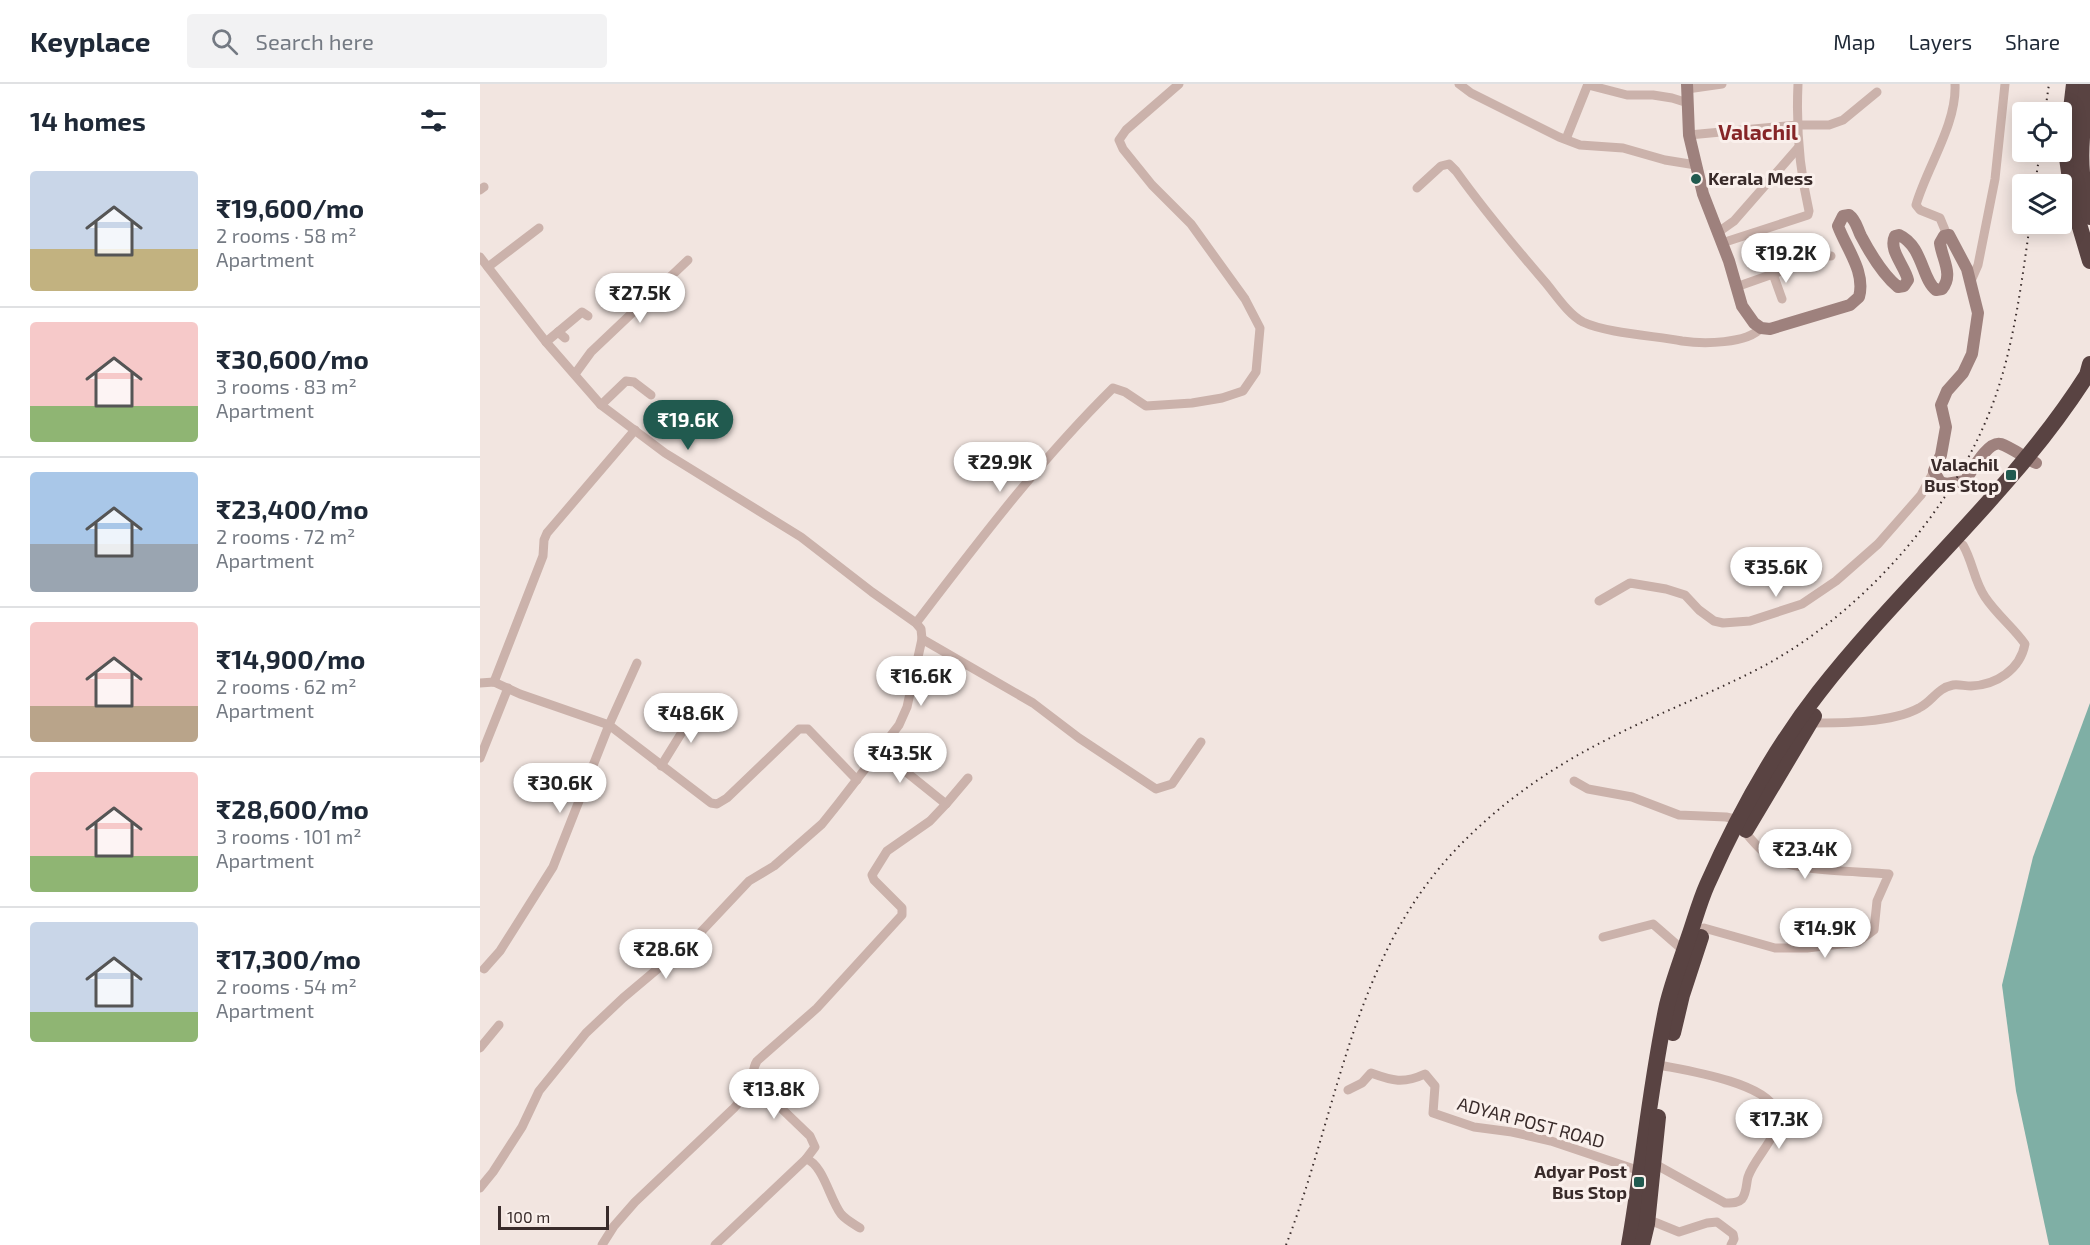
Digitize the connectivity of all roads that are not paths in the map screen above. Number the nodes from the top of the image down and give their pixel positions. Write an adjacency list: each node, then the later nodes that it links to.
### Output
1 (1179, 84): 45 (street)
2 (1459, 84): 15 (street)
3 (1722, 84): 10 (street)
4 (1798, 84): 13 (street)
5 (1955, 84): 21 (street)
6 (2005, 84): 29 (street)
7 (2073, 84): 26 (highway)
8 (2088, 84): 19 (highway)
9 (1588, 85): 12 (street); 15 (street)
10 (1687, 87): 12 (main road)
11 (1877, 92): 13 (street)
12 (1688, 103): 14 (main road)
13 (1797, 124): 14 (street); 16 (street)
14 (1689, 135): 17 (main road)
15 (1566, 140): 17 (street)
16 (1798, 148): 22 (street); 22 (street)
17 (1696, 165): 22 (main road)
18 (1417, 188): 33 (street)
19 (2090, 217)
20 (539, 228): 27 (street)
21 (1947, 235): 29 (main road); 33 (main road)
22 (1720, 238): 30 (main road)
23 (1831, 256): 28 (street)
24 (480, 257): 27 (street)
25 (688, 260): 36 (street)
26 (2090, 261)
27 (488, 267): 34 (street)
28 (1773, 274): 30 (street); 31 (street)
29 (1971, 281): 42 (main road)
30 (1736, 287): 33 (main road)
31 (1782, 299)
32 (588, 316): 34 (street)
33 (1761, 328)
34 (546, 342): 36 (street)
35 (2090, 364): 41 (highway)
36 (575, 374): 39 (street)
37 (2090, 390): 41 (highway)
38 (651, 395): 39 (street)
39 (601, 405): 40 (street)
40 (635, 430): 45 (street); 48 (street)
41 (2031, 460): 42 (main road); 43 (highway); 62 (highway)
42 (1934, 471): 44 (street)
43 (1963, 545): 52 (highway); 52 (street)
44 (1599, 601)
45 (916, 623): 46 (street)
46 (922, 639): 54 (street); 55 (street)
47 (637, 663): 53 (street)
48 (494, 682): 49 (street); 50 (street)
49 (480, 683)
50 (508, 688): 53 (street); 56 (street)
51 (693, 708): 57 (street)
52 (1810, 723): 62 (highway)
53 (609, 725): 57 (street); 66 (street)
54 (1201, 742)
55 (880, 751): 59 (street); 61 (street)
56 (480, 758)
57 (661, 766): 59 (street)
58 (968, 778): 61 (street)
59 (856, 780): 74 (street)
60 (1574, 781): 62 (street)
61 (946, 804): 70 (street)
62 (1742, 826): 63 (highway); 63 (street); 65 (highway)
63 (1704, 928): 69 (highway)
64 (1603, 937): 65 (street)
65 (1684, 951): 69 (highway)
66 (484, 969)
67 (499, 1025): 68 (street)
68 (480, 1048)
69 (1660, 1075): 73 (highway); 73 (street)
70 (752, 1080): 72 (street); 77 (street)
71 (1348, 1090): 73 (street, ADYAR POST ROAD)
72 (806, 1159): 76 (street); 78 (street)
73 (1647, 1167): 75 (highway); 79 (highway)
74 (480, 1188)
75 (1647, 1219): 80 (highway); 81 (street)
76 (860, 1228)
77 (604, 1244)
78 (715, 1245)
79 (1629, 1245)
80 (1642, 1245)
81 (1731, 1245)

